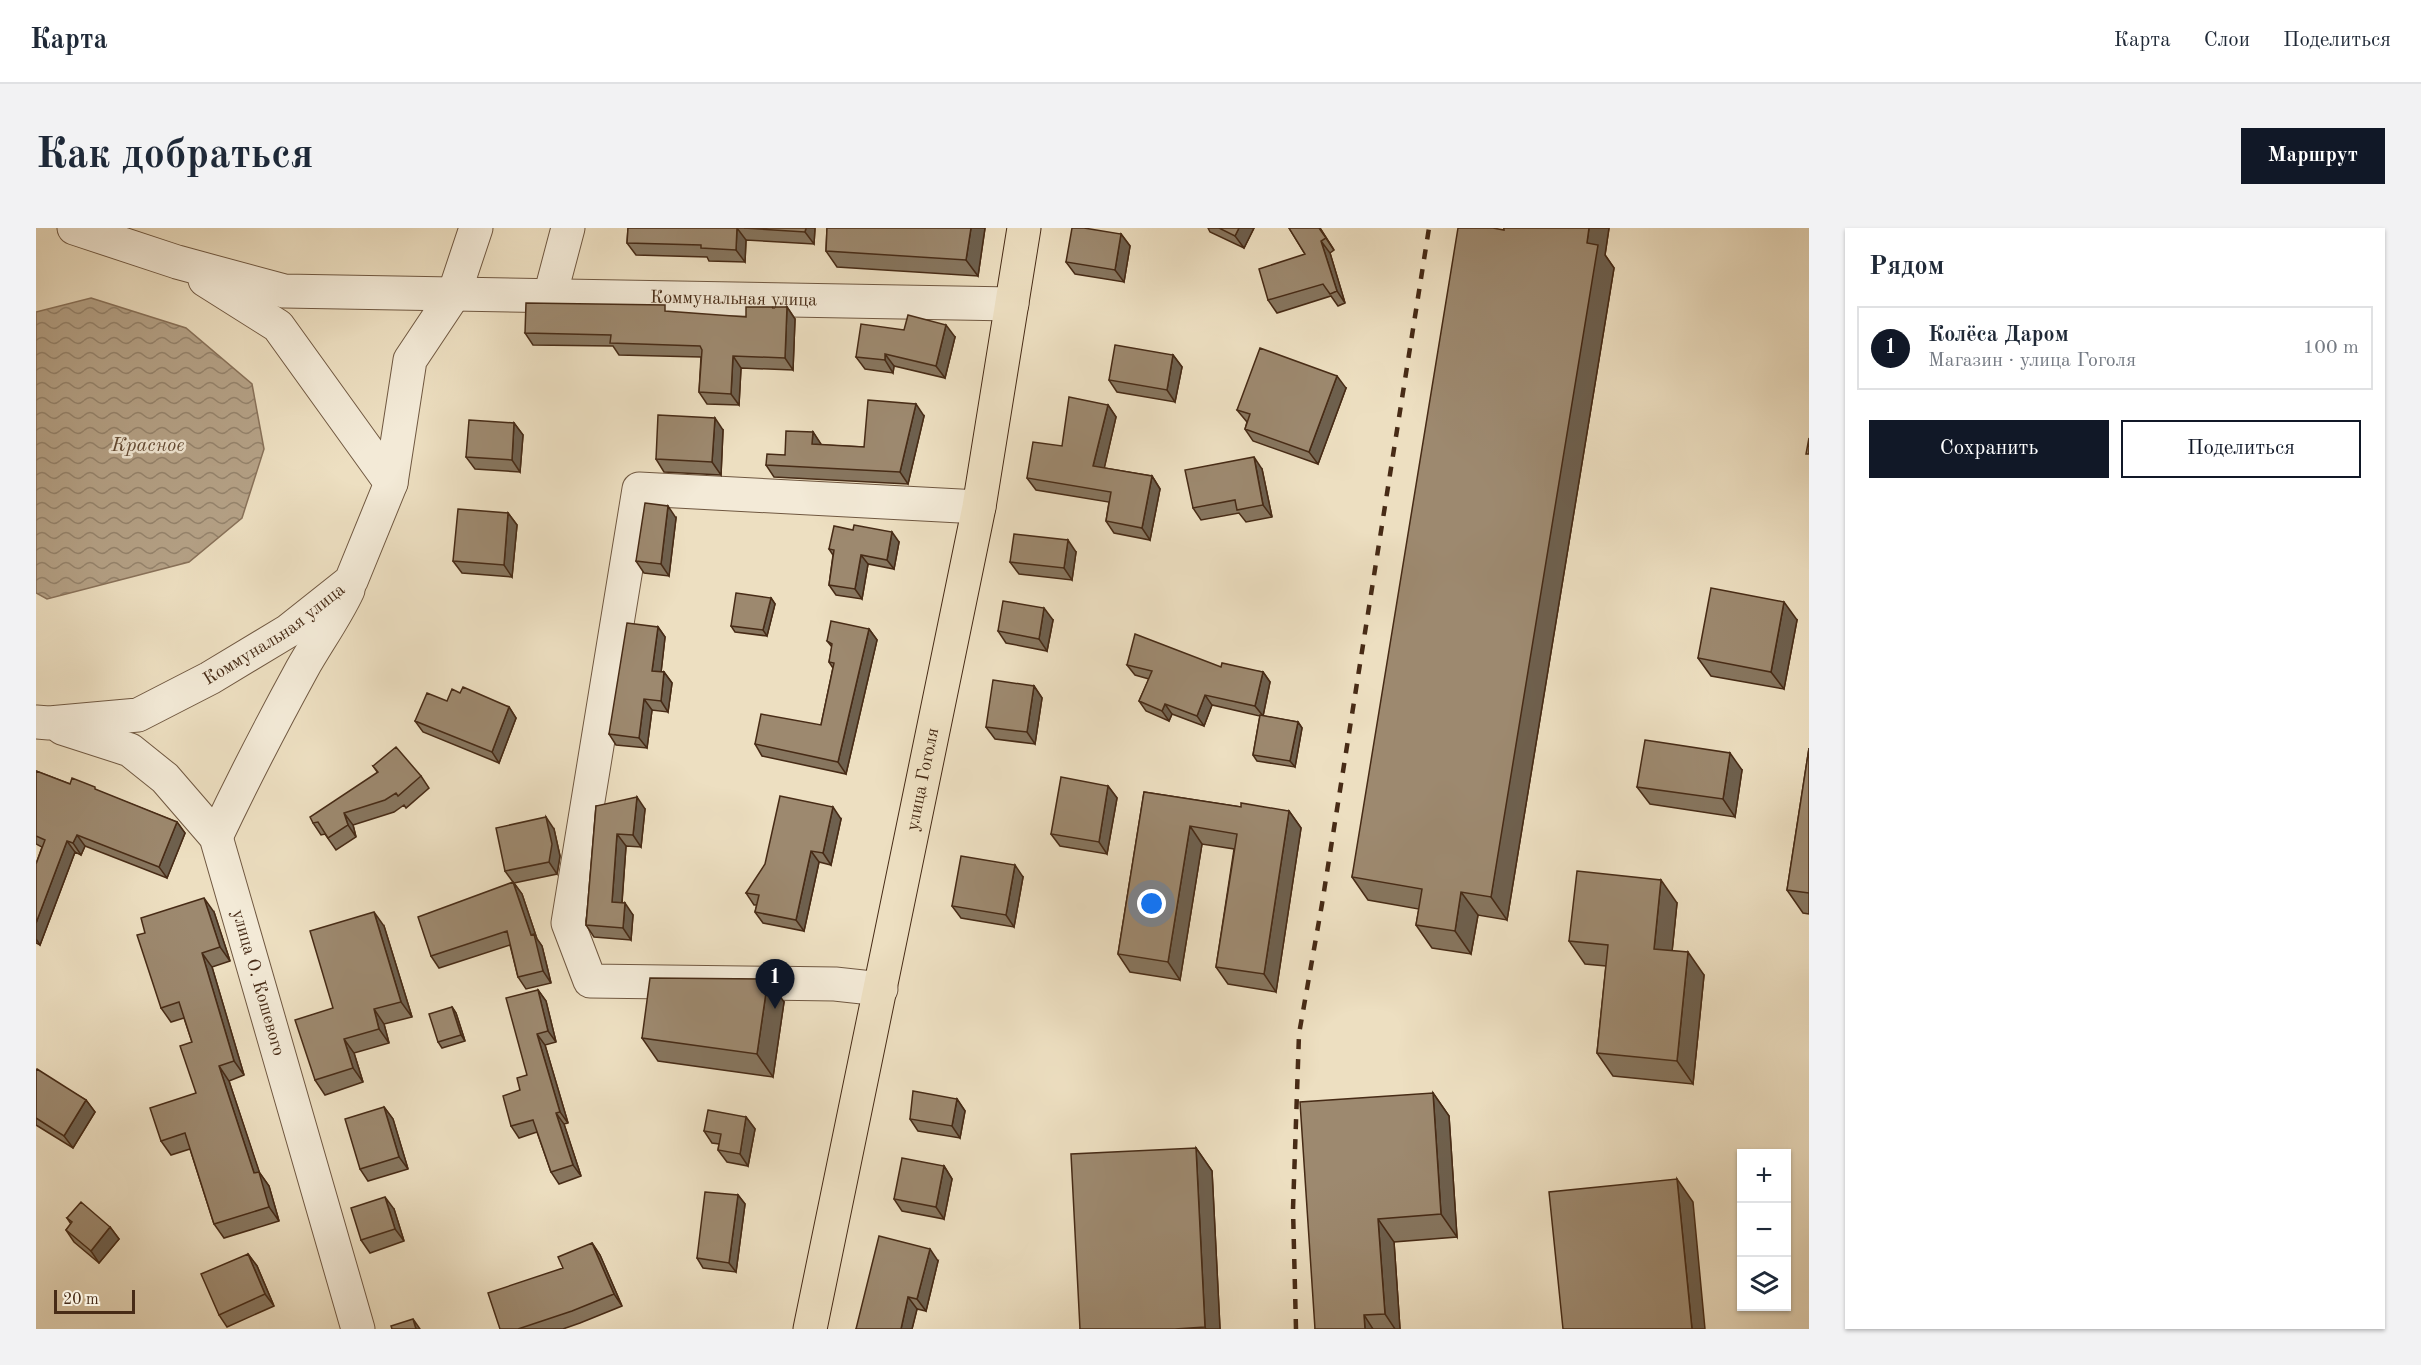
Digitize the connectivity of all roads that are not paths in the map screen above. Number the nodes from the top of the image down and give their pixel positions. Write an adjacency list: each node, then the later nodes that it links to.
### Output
1 (74, 228): 5 (street, Коммунальная улица)
2 (476, 228): 6 (street)
3 (568, 228): 7 (street)
4 (1024, 228): 8 (main road, улица Гоголя)
5 (177, 262): 6 (street, Коммунальная улица); 9 (street)
6 (454, 294): 7 (street, Коммунальная улица); 9 (street, Коммунальная улица)
7 (550, 296): 8 (street, Коммунальная улица)
8 (1012, 304): 10 (main road, улица Гоголя)
9 (391, 483): 11 (street, Коммунальная улица)
10 (979, 507): 14 (main road, улица Гоголя); 14 (street)
11 (351, 581): 12 (street, Коммунальная улица); 13 (street)
12 (43, 723): 13 (street, улица О. Кошевого)
13 (216, 837): 15 (street, улица О. Кошевого)
14 (881, 989): 16 (main road, улица Гоголя)
15 (358, 1329)
16 (810, 1329)

